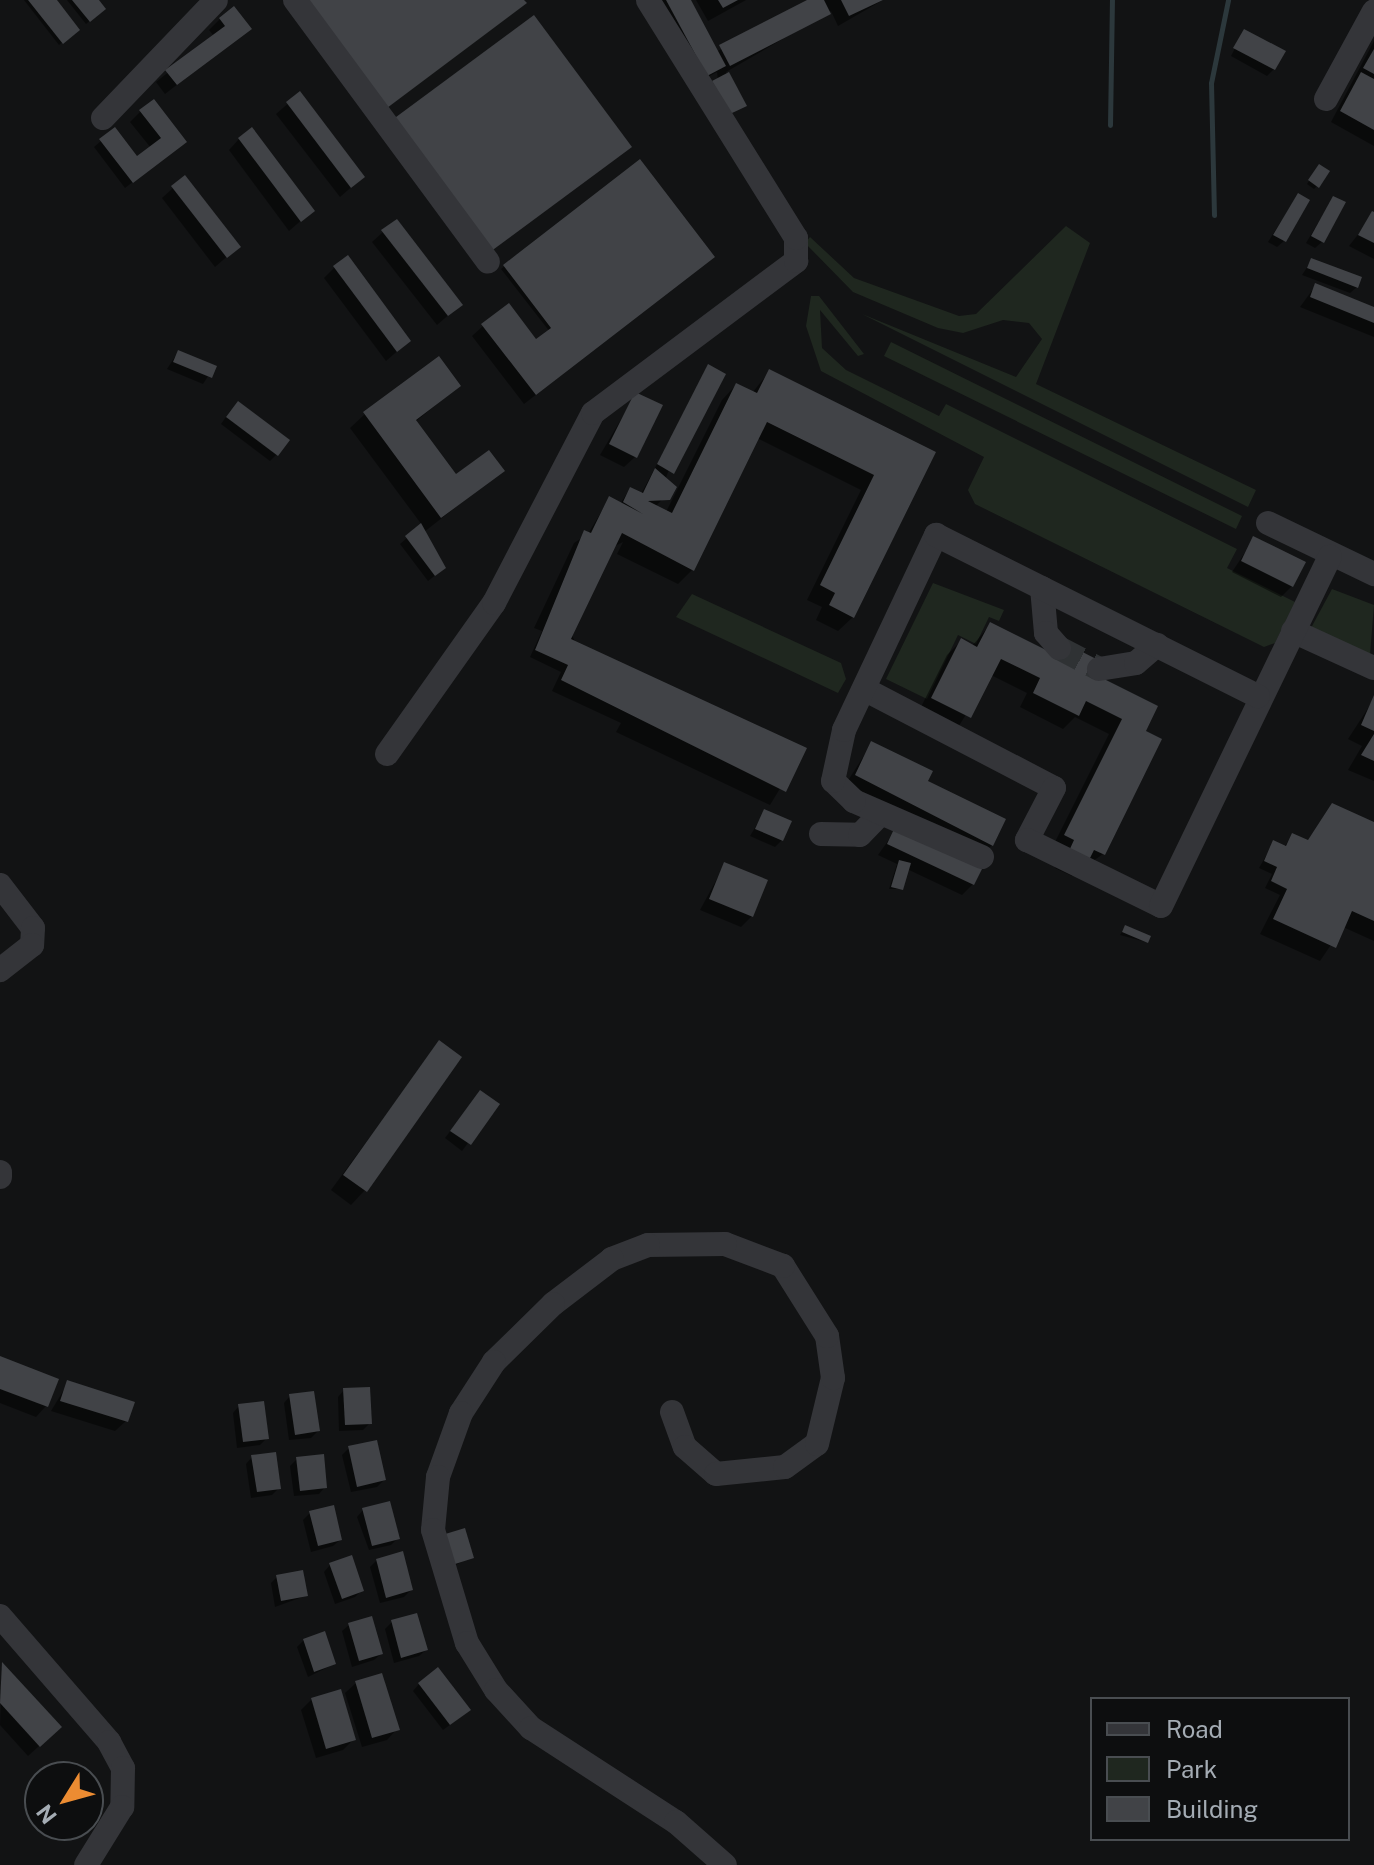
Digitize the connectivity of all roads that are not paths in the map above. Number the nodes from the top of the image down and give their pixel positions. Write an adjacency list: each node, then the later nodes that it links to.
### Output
1 (216, 0): 6 (street)
2 (295, 0): 7 (street)
3 (648, 0): 19 (street)
4 (1374, 11): 5 (street)
5 (1326, 99)
6 (103, 118)
7 (488, 262)
8 (1268, 523): 9 (street)
9 (1330, 557): 10 (street); 12 (street)
10 (1374, 574)
11 (1042, 588): 13 (street); 14 (street); 17 (street)
12 (1293, 631): 15 (street); 18 (street)
13 (1157, 645): 16 (street); 18 (street)
14 (1059, 648)
15 (1374, 668)
16 (1099, 669)
17 (864, 689): 18 (street); 20 (street)
18 (1258, 696)
19 (387, 754)
20 (881, 813): 21 (street); 22 (street)
21 (821, 834)
22 (982, 857)
23 (0, 885): 24 (street)
24 (0, 970)
25 (672, 1412): 28 (street)
26 (0, 1616): 27 (street)
27 (86, 1865)
28 (725, 1865)

